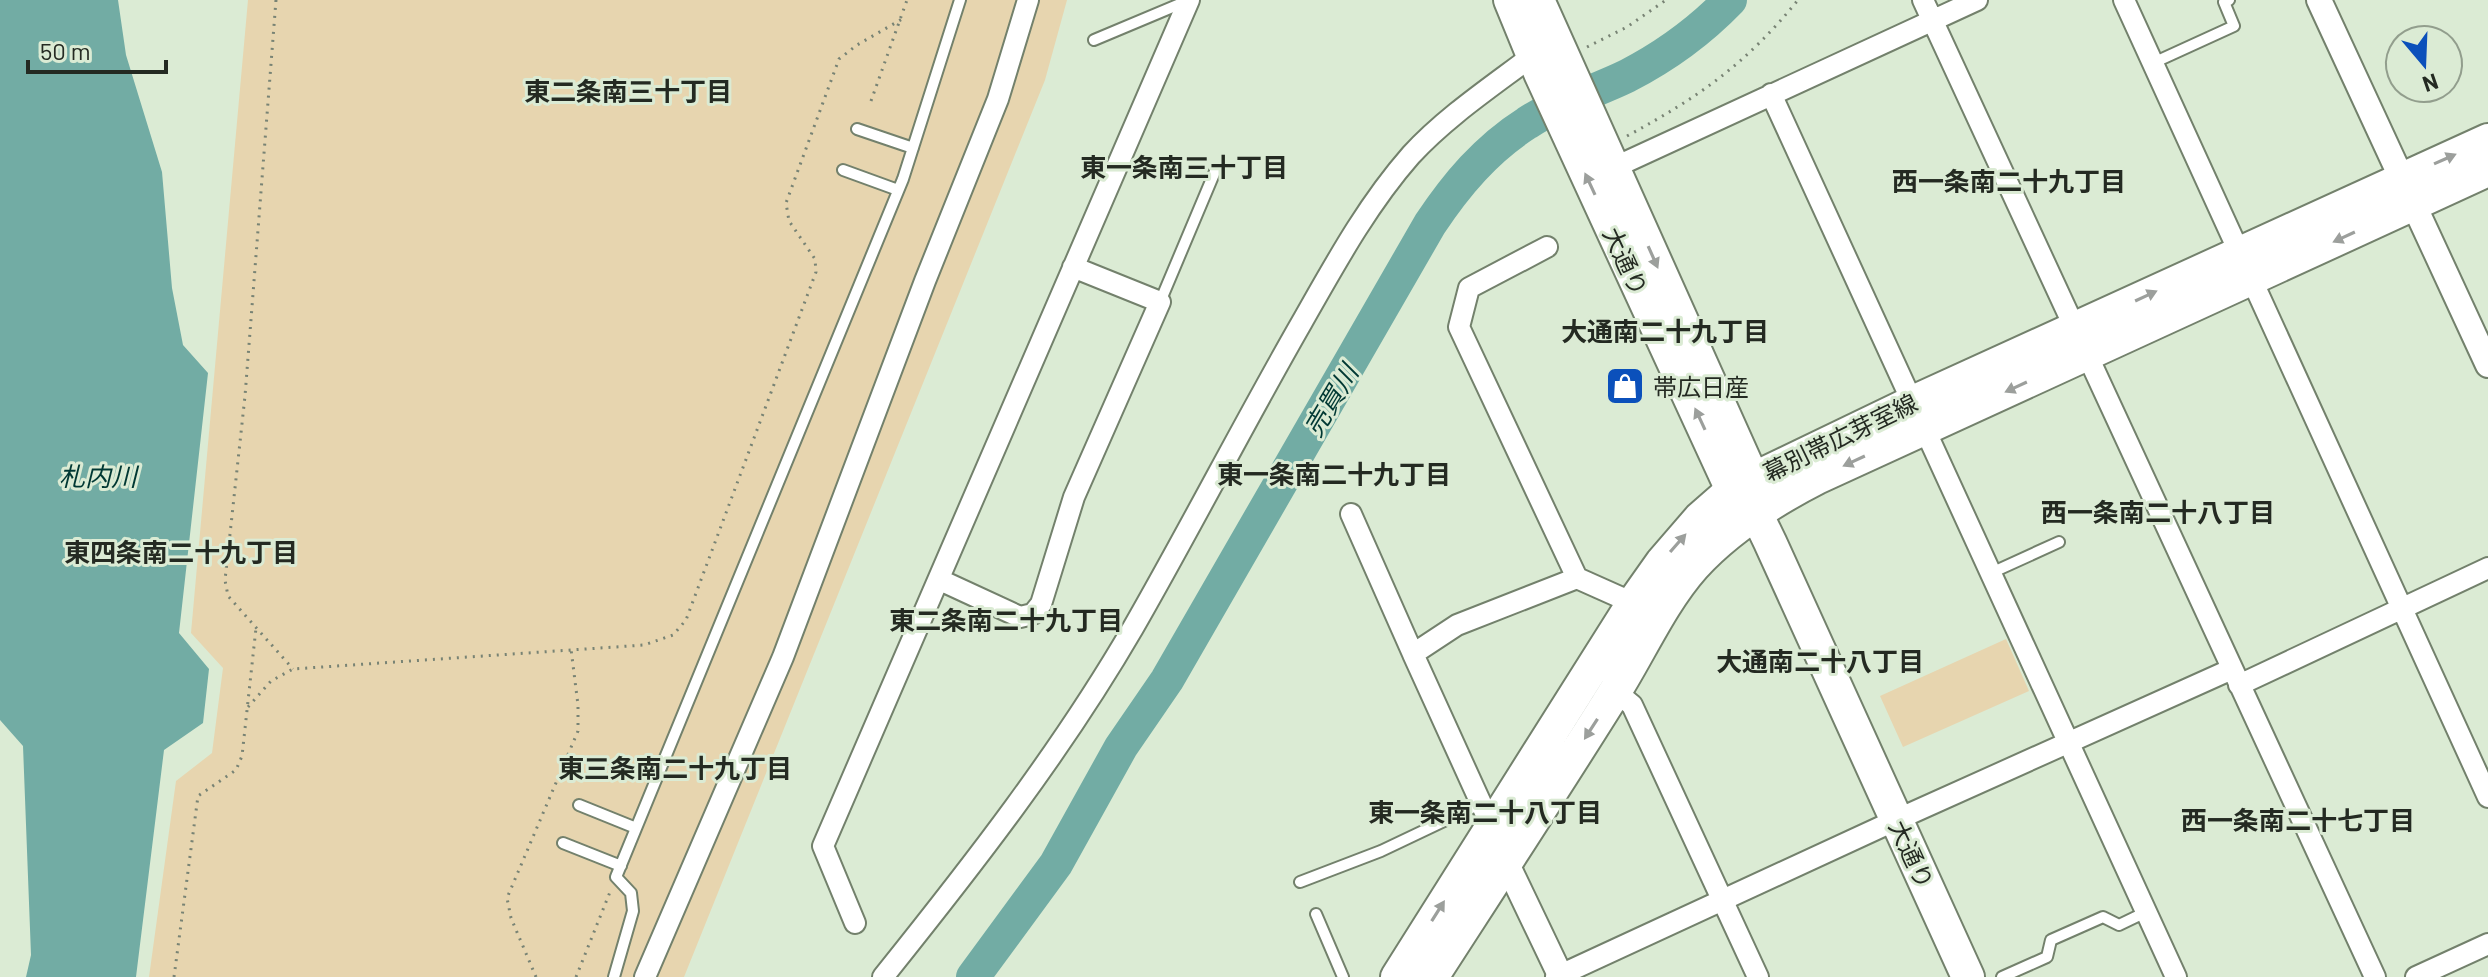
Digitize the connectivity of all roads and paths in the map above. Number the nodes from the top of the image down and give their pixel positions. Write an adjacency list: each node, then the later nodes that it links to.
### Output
1 (276, 0): 48 (path)
2 (907, 0): 15 (path)
3 (960, 0): 24 (lane)
4 (1028, 0): 76 (street)
5 (1188, 0): 17 (lane); 32 (street)
6 (1510, 0): 18 (main road, 大通り)
7 (1538, 0): 18 (main road, 大通り)
8 (1666, 0): 18 (path)
9 (1798, 0): 25 (path)
10 (1923, 0): 16 (street)
11 (1977, 0): 16 (street)
12 (2124, 0): 19 (street)
13 (2229, 0): 19 (lane)
14 (2319, 0): 30 (street)
15 (902, 19): 21 (path); 49 (path)
16 (1932, 21): 20 (street); 35 (street)
17 (1094, 40)
18 (1553, 61): 25 (main road, 大通り); 77 (street)
19 (2153, 63): 33 (street)
20 (1771, 94): 25 (street); 37 (street)
21 (871, 101)
22 (857, 129): 24 (lane)
23 (2488, 140): 30 (main road, 幕別帯広芽室線, one-way to 23)
24 (913, 148): 29 (lane)
25 (1597, 149): 38 (main road, 大通り, one-way to 38); 38 (main road, 大通り, one-way to 25)
26 (1216, 169): 34 (lane)
27 (843, 170): 29 (lane)
28 (2488, 170): 30 (main road, 幕別帯広芽室線)
29 (898, 190): 60 (lane)
30 (2409, 191): 33 (main road, 幕別帯広芽室線); 36 (street)
31 (1547, 247): 44 (street)
32 (1073, 267): 34 (street); 45 (street)
33 (2244, 267): 35 (main road, 幕別帯広芽室線); 46 (street)
34 (1160, 302): 45 (street)
35 (2081, 342): 37 (main road, 幕別帯広芽室線); 52 (street)
36 (2488, 365)
37 (1919, 415): 38 (main road, 幕別帯広芽室線); 39 (main road, 幕別帯広芽室線, one-way to 39); 43 (street)
38 (1743, 485): 39 (main road, 大通り); 47 (main road, 幕別帯広芽室線, one-way to 38)
39 (1756, 513): 47 (main road, 幕別帯広芽室線); 59 (main road, 大通り)
40 (1351, 514): 50 (street)
41 (2059, 542): 43 (lane)
42 (2488, 568): 46 (street)
43 (1991, 573): 55 (street)
44 (1577, 578): 47 (street); 50 (street)
45 (940, 580): 69 (street)
46 (2401, 608): 52 (street); 56 (street)
47 (1647, 609): 53 (main road, 幕別帯広芽室線); 58 (main road, 幕別帯広芽室線)
48 (256, 628): 51 (path); 54 (path)
49 (571, 648): 51 (path); 73 (path)
50 (1413, 654): 58 (street)
51 (293, 669): 54 (path)
52 (2236, 677): 55 (street); 85 (street)
53 (1615, 691): 62 (main road, 幕別帯広芽室線, one-way to 62); 66 (street)
54 (248, 707): 72 (path)
55 (2069, 743): 59 (street); 67 (street)
56 (2488, 797)
57 (579, 805): 60 (lane)
58 (1487, 815): 62 (street); 65 (lane); 79 (main road, 幕別帯広芽室線, one-way to 58)
59 (1896, 820): 66 (street); 82 (main road, 大通り)
60 (636, 828): 63 (lane)
61 (563, 843): 63 (lane)
62 (1506, 862): 71 (street); 80 (main road, 幕別帯広芽室線)
63 (621, 866): 64 (lane)
64 (616, 877): 74 (path); 75 (lane)
65 (1300, 882)
66 (1723, 902): 71 (street); 81 (street)
67 (2146, 912): 83 (lane); 84 (street)
68 (1316, 914): 78 (lane)
69 (855, 923)
70 (2488, 944): 86 (street)
71 (1559, 976)
72 (174, 977)
73 (536, 977)
74 (576, 977)
75 (614, 977)
76 (645, 977)
77 (883, 977)
78 (1343, 977)
79 (1397, 977)
80 (1432, 977)
81 (1758, 977)
82 (1968, 977)
83 (2002, 977)
84 (2176, 977)
85 (2375, 977)
86 (2416, 977)

